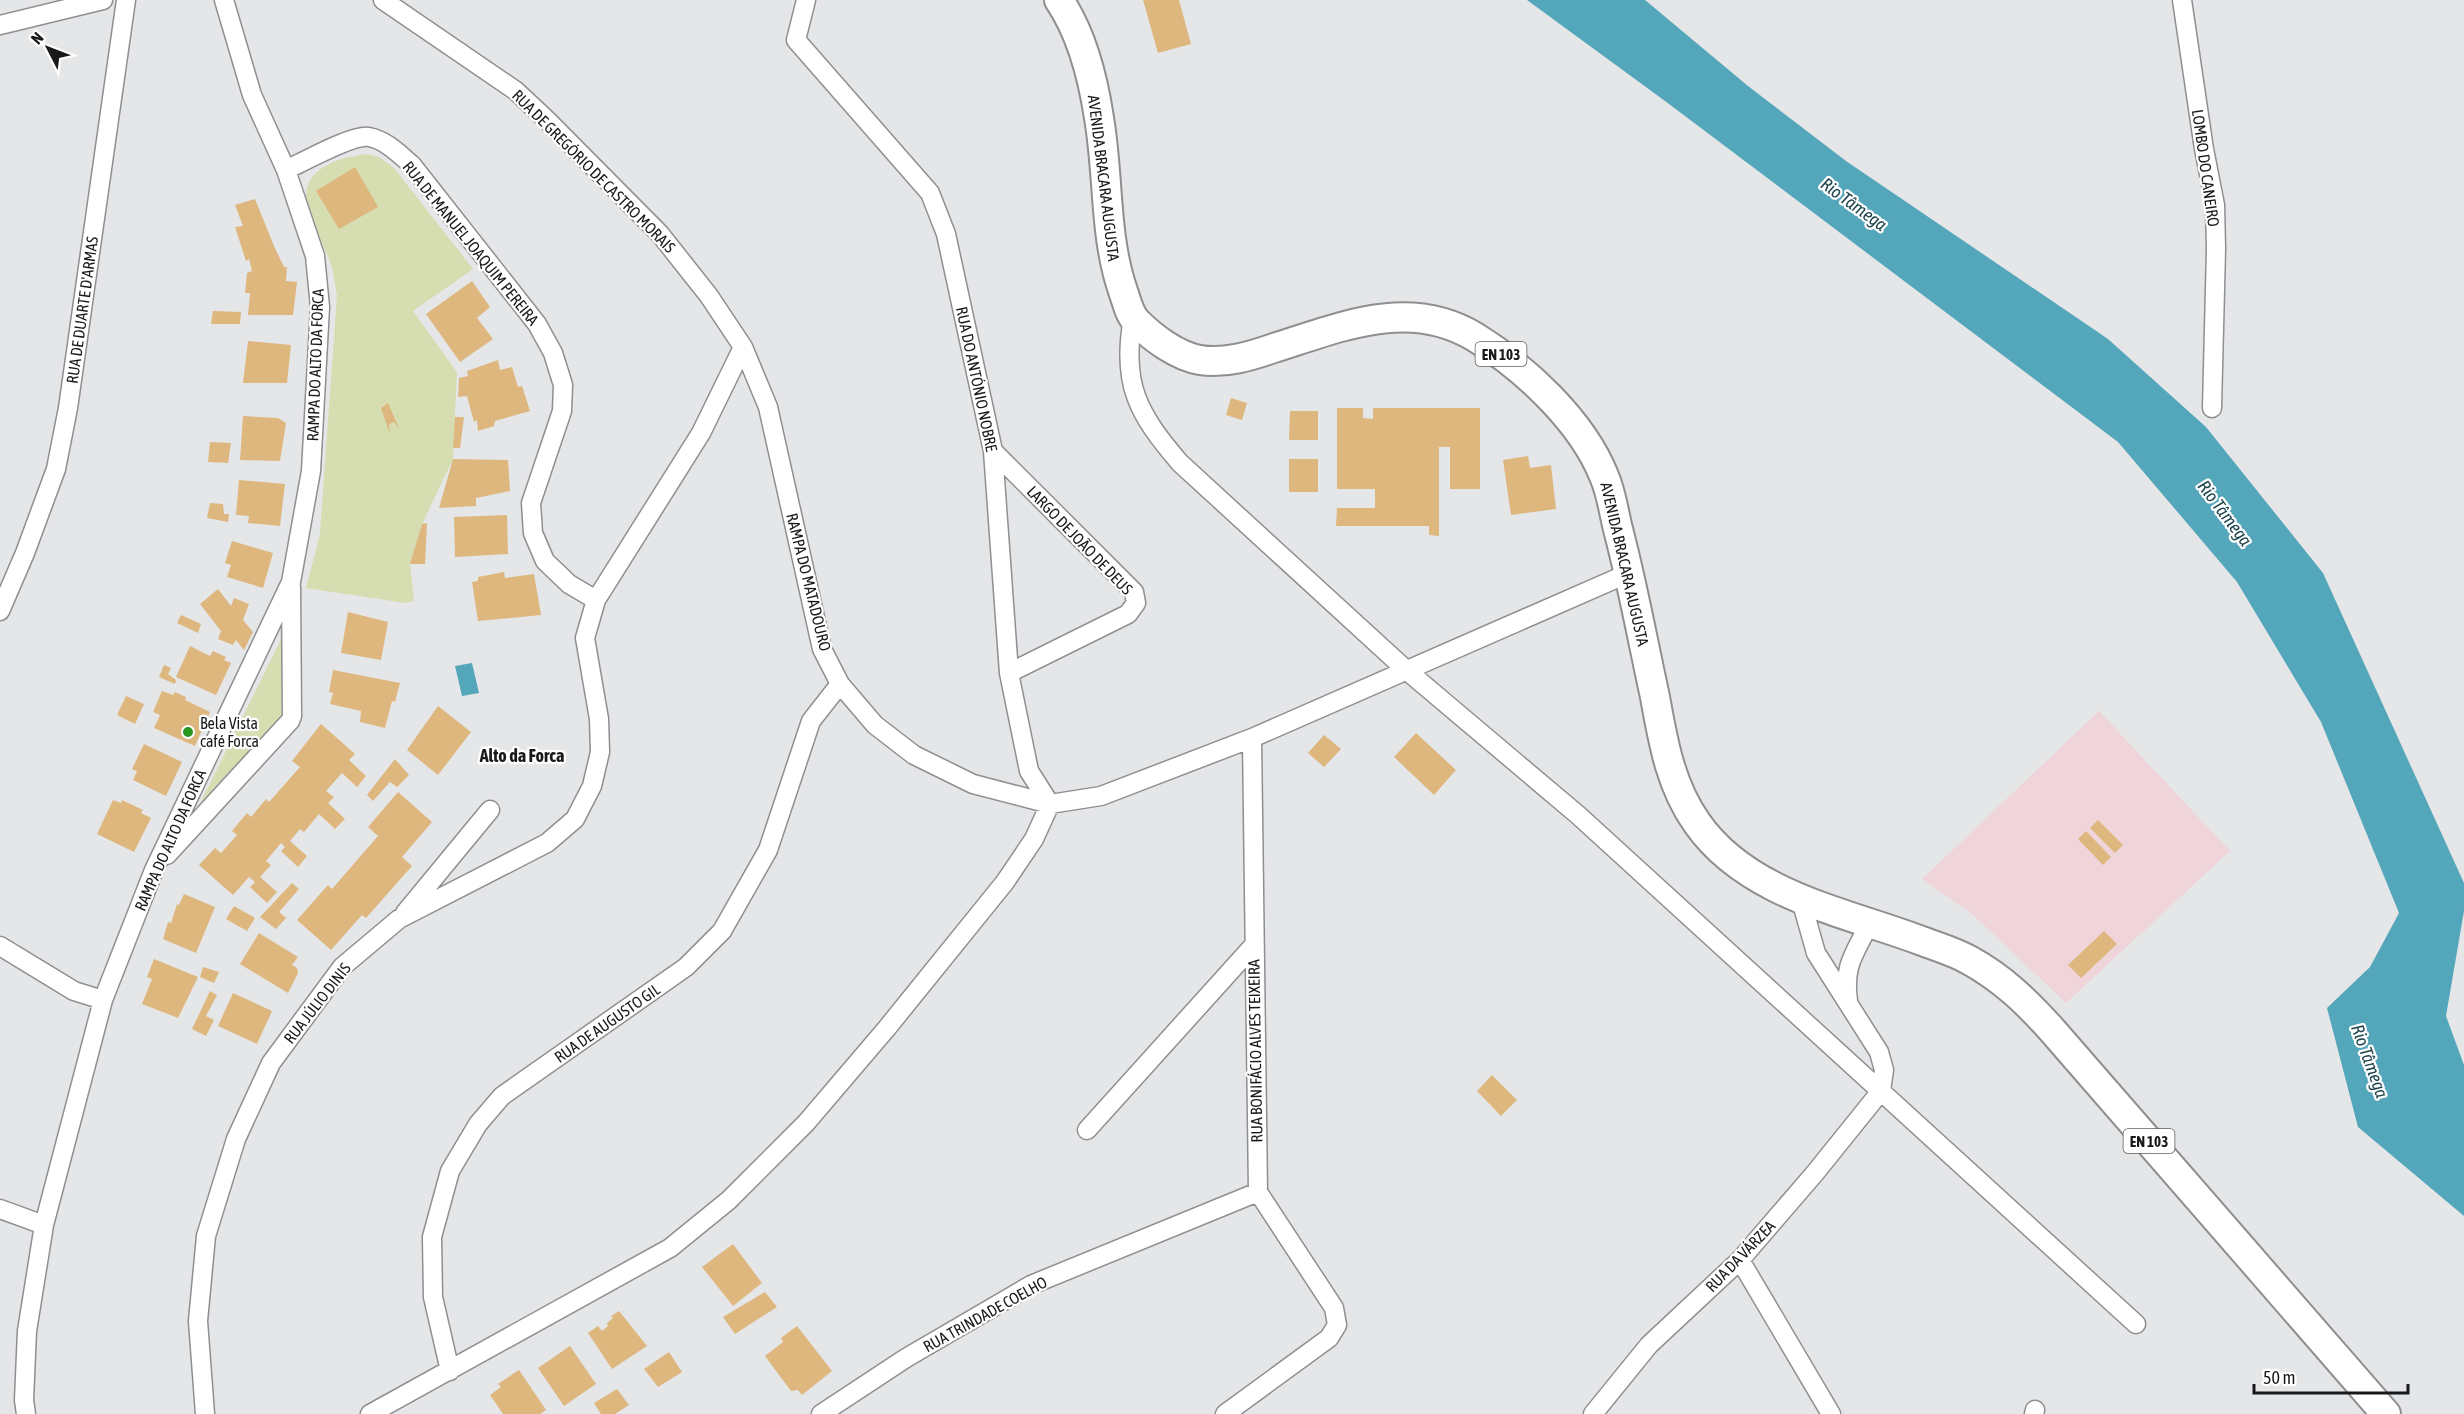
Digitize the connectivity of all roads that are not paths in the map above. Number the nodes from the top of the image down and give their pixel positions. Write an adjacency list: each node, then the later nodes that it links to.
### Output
1 (103, 0): 8 (street)
2 (126, 0): 17 (street, RUA DE DUARTE D'ARMAS)
3 (224, 0): 9 (street, RAMPA DO ALTO DA FORCA)
4 (383, 0): 11 (street, RUA DE GREGÓRIO DE CASTRO MORAIS)
5 (806, 0): 13 (street, RUA DO ANTÓNIO NOBRE)
6 (1059, 0): 10 (main road, AVENIDA BRACARA AUGUSTA / EN 103)
7 (2182, 0): 12 (street, LOMBO DO CANEIRO)
8 (0, 25)
9 (286, 170): 15 (street, RAMPA DO ALTO DA FORCA); 16 (street, RUA DE MANUEL JOAQUIM PEREIRA)
10 (1133, 318): 14 (main road, AVENIDA BRACARA AUGUSTA / EN 103); 18 (street)
11 (743, 347): 16 (street); 20 (street, RAMPA DO MATADOURO)
12 (2212, 408)
13 (993, 451): 19 (street, RUA DO ANTÓNIO NOBRE); 19 (street, LARGO DE JOÃO DE DEUS)
14 (1629, 573): 18 (street, RAMPA DO MATADOURO); 25 (main road, AVENIDA BRACARA AUGUSTA / EN 103)
15 (291, 582): 24 (street, RAMPA DO ALTO DA FORCA); 24 (street)
16 (596, 600): 26 (street, RUA JÚLIO DINIS)
17 (0, 610)
18 (1405, 669): 21 (street, RAMPA DO MATADOURO); 32 (street)
19 (1009, 673): 22 (street, RUA DO ANTÓNIO NOBRE)
20 (840, 684): 22 (street, RAMPA DO MATADOURO); 39 (street, RUA DE AUGUSTO GIL)
21 (1252, 738): 22 (street, RAMPA DO MATADOURO); 29 (street, RUA BONIFÁCIO ALVES TEIXEIRA)
22 (1050, 804): 39 (street)
23 (490, 810): 26 (street)
24 (154, 870): 30 (street, RAMPA DO ALTO DA FORCA)
25 (1801, 900): 27 (main road, AVENIDA BRACARA AUGUSTA / EN 103); 31 (street)
26 (399, 919): 41 (street, RUA JÚLIO DINIS)
27 (1870, 922): 31 (street); 47 (main road, EN 103)
28 (0, 946): 30 (street)
29 (1253, 946): 33 (street); 34 (street, RUA BONIFÁCIO ALVES TEIXEIRA)
30 (103, 1000): 36 (street, RAMPA DO ALTO DA FORCA)
31 (1849, 1004): 32 (street)
32 (1881, 1090): 37 (street, RUA DA VÁRZEA); 38 (street)
33 (1087, 1130)
34 (1258, 1192): 43 (street, RUA TRINDADE COELHO); 44 (street)
35 (0, 1209): 36 (street)
36 (44, 1225): 40 (street, RAMPA DO ALTO DA FORCA)
37 (1740, 1260): 45 (street, RUA DA VÁRZEA); 46 (street)
38 (2136, 1324)
39 (450, 1371): 42 (street)
40 (26, 1414)
41 (205, 1414)
42 (370, 1414)
43 (821, 1414)
44 (1225, 1414)
45 (1593, 1414)
46 (1831, 1414)
47 (2386, 1414)

